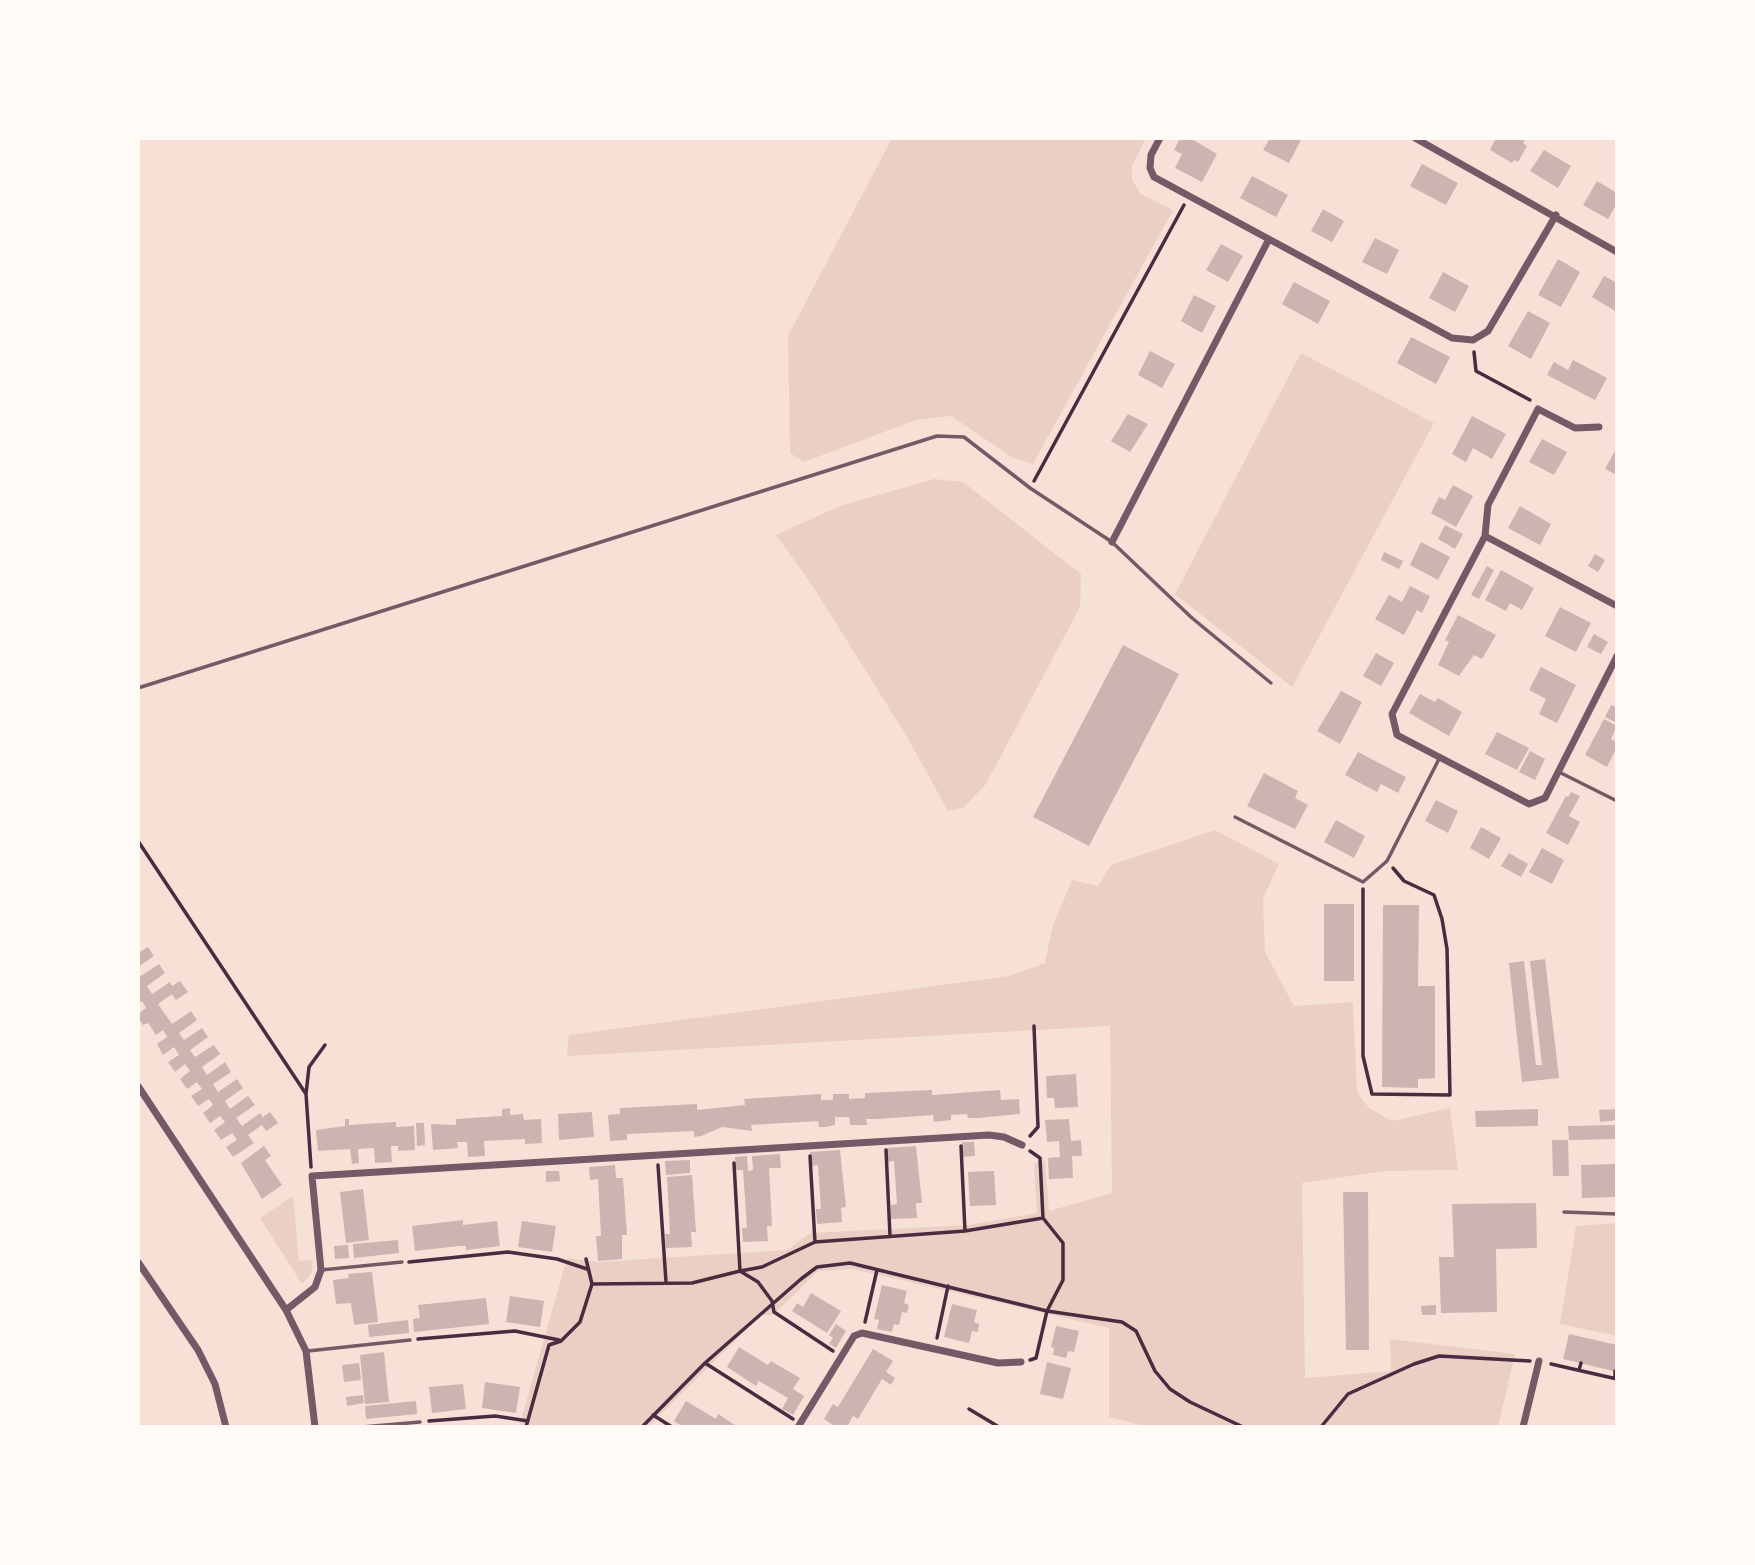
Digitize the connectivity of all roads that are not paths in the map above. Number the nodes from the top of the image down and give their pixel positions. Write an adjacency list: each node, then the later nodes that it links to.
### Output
1 (1160, 138): 4 (street)
2 (1415, 138): 3 (street)
3 (1556, 215): 4 (street); 5 (street)
4 (1269, 239): 8 (street)
5 (1617, 252)
6 (1599, 427): 7 (street)
7 (1485, 536): 9 (street); 13 (street)
8 (1112, 542): 11 (lane); 12 (lane)
9 (1617, 606)
10 (1617, 656): 14 (street)
11 (1271, 683)
12 (138, 688)
13 (1440, 757): 14 (street); 16 (lane)
14 (1558, 771): 15 (lane)
15 (1617, 801)
16 (1235, 817)
17 (138, 1086): 24 (street)
18 (1022, 1144): 23 (street)
19 (1564, 1212): 20 (lane)
20 (1617, 1214)
21 (138, 1262): 31 (street)
22 (402, 1262): 23 (lane)
23 (321, 1270): 24 (street)
24 (286, 1310): 26 (street)
25 (410, 1340): 26 (lane)
26 (306, 1351): 32 (street)
27 (1539, 1361): 34 (street)
28 (1021, 1362): 30 (street)
29 (420, 1422): 33 (lane)
30 (799, 1425)
31 (226, 1427)
32 (315, 1427)
33 (362, 1427)
34 (1523, 1427)

